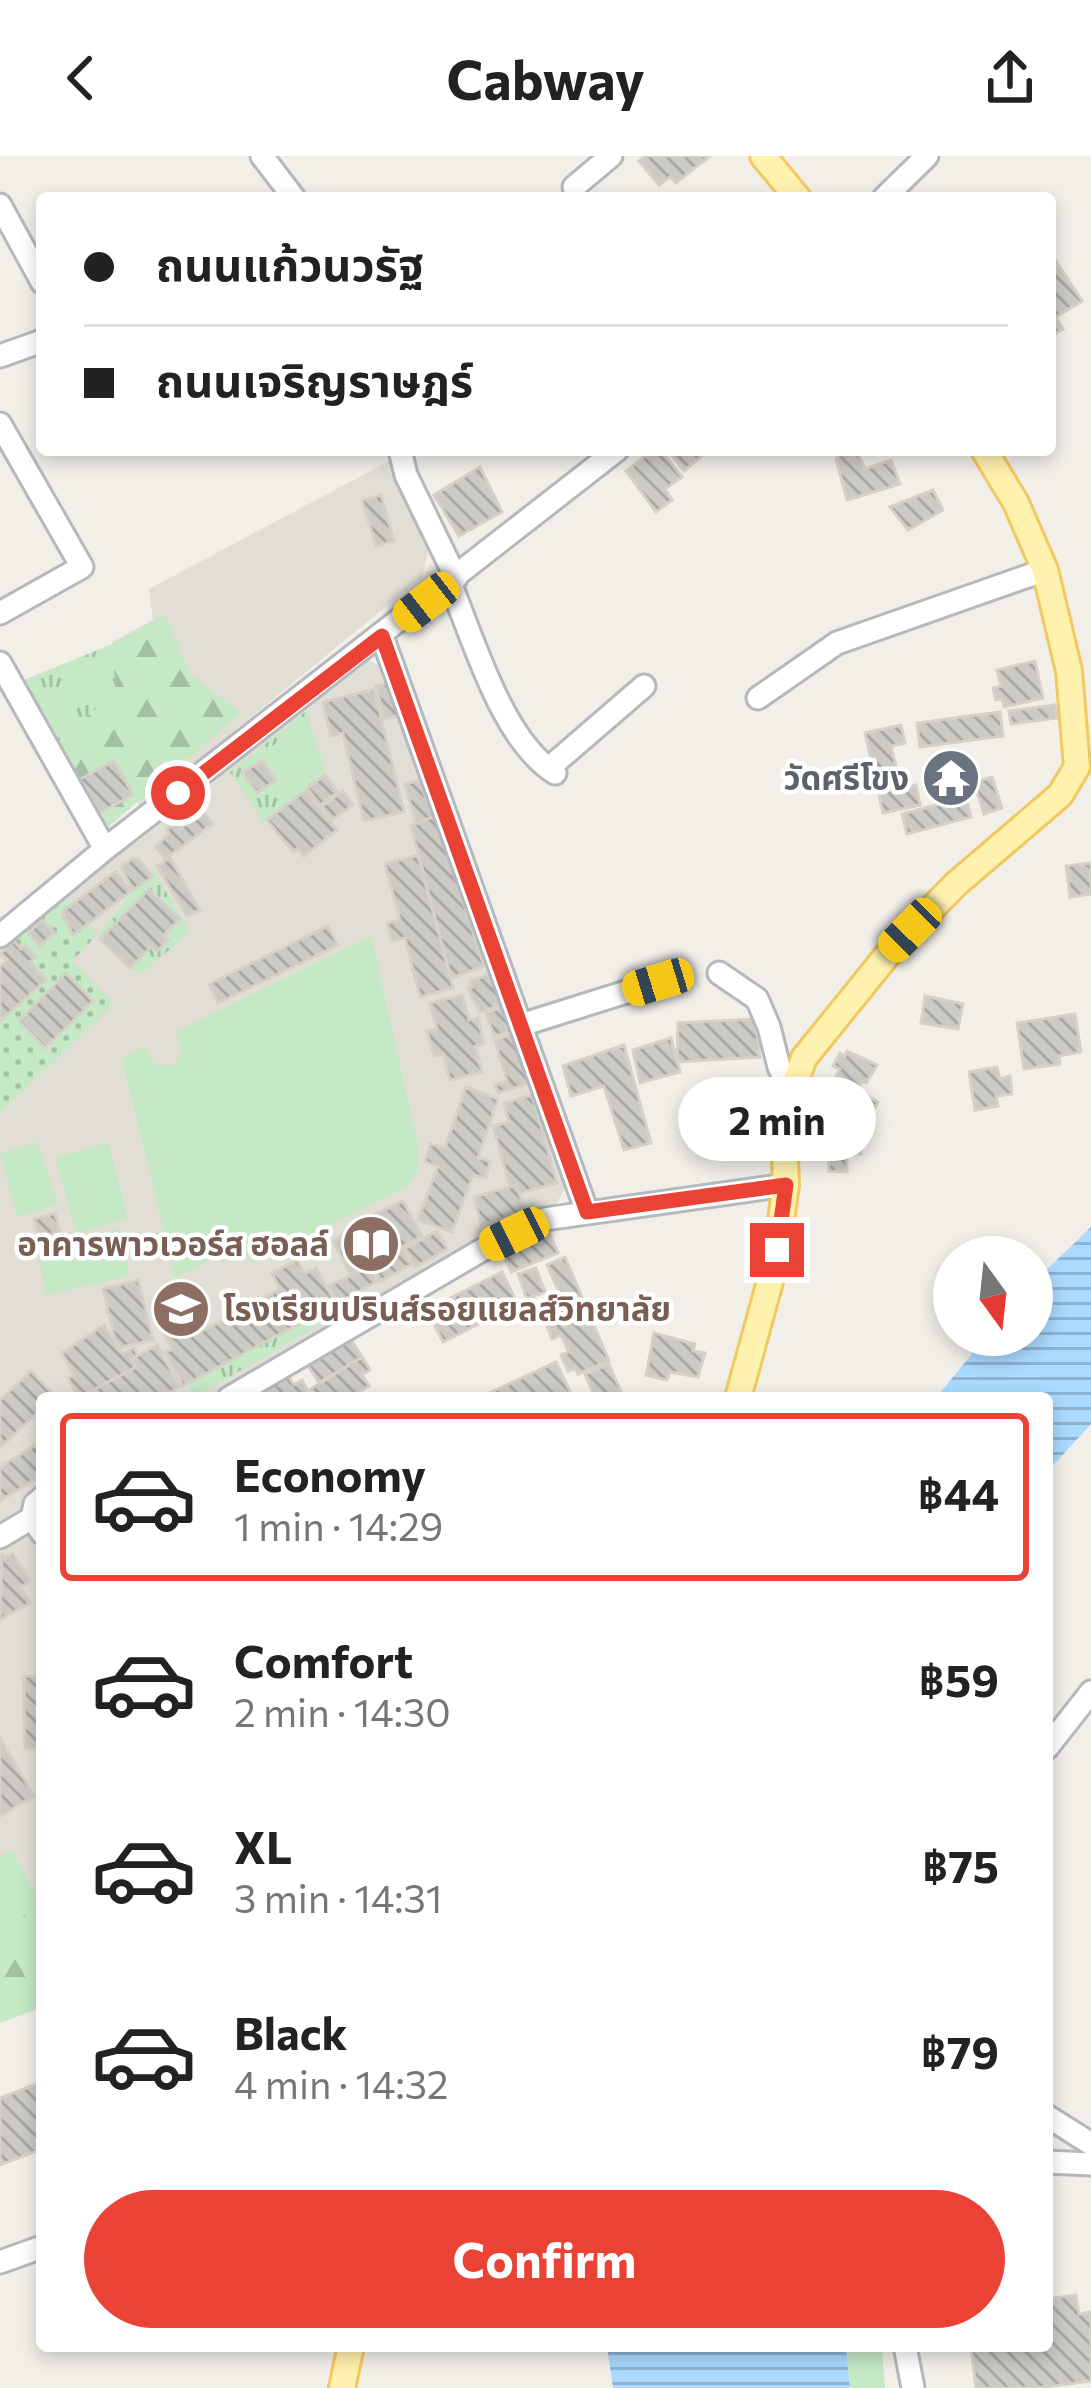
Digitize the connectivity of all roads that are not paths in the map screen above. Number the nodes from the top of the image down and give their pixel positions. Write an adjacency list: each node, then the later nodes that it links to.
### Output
1 (262, 156): 6 (street)
2 (611, 156): 5 (street)
3 (763, 156): 7 (main road)
4 (927, 156): 8 (street)
5 (574, 187)
6 (289, 192)
7 (793, 192)
8 (890, 192)
9 (0, 205): 10 (street)
10 (36, 270)
11 (36, 343): 12 (street)
12 (0, 356)
13 (0, 424): 19 (street)
14 (401, 456): 18 (street)
15 (609, 456): 18 (street)
16 (988, 456): 17 (main road)
17 (1045, 570): 23 (street); 24 (main road)
18 (453, 580): 20 (street); 22 (street)
19 (0, 613)
20 (382, 636): 25 (street); 29 (street)
21 (0, 663): 25 (street)
22 (644, 686)
23 (758, 698)
24 (1084, 767): 30 (main road)
25 (105, 849): 26 (street)
26 (0, 936)
27 (719, 973): 30 (street)
28 (658, 982): 29 (street)
29 (521, 1025): 32 (street)
30 (792, 1091): 31 (main road)
31 (786, 1185): 32 (street); 34 (main road)
32 (587, 1212): 33 (street)
33 (239, 1392)
34 (740, 1392)
35 (36, 1518): 36 (street)
36 (0, 1537)
37 (1091, 1692): 38 (street)
38 (1053, 1740)
39 (1053, 2120): 40 (street)
40 (1091, 2144)
41 (1053, 2162): 42 (street)
42 (1091, 2164)
43 (36, 2249): 44 (street)
44 (0, 2262)
45 (350, 2352): 47 (main road)
46 (905, 2352): 48 (street)
47 (343, 2388)
48 (913, 2388)

